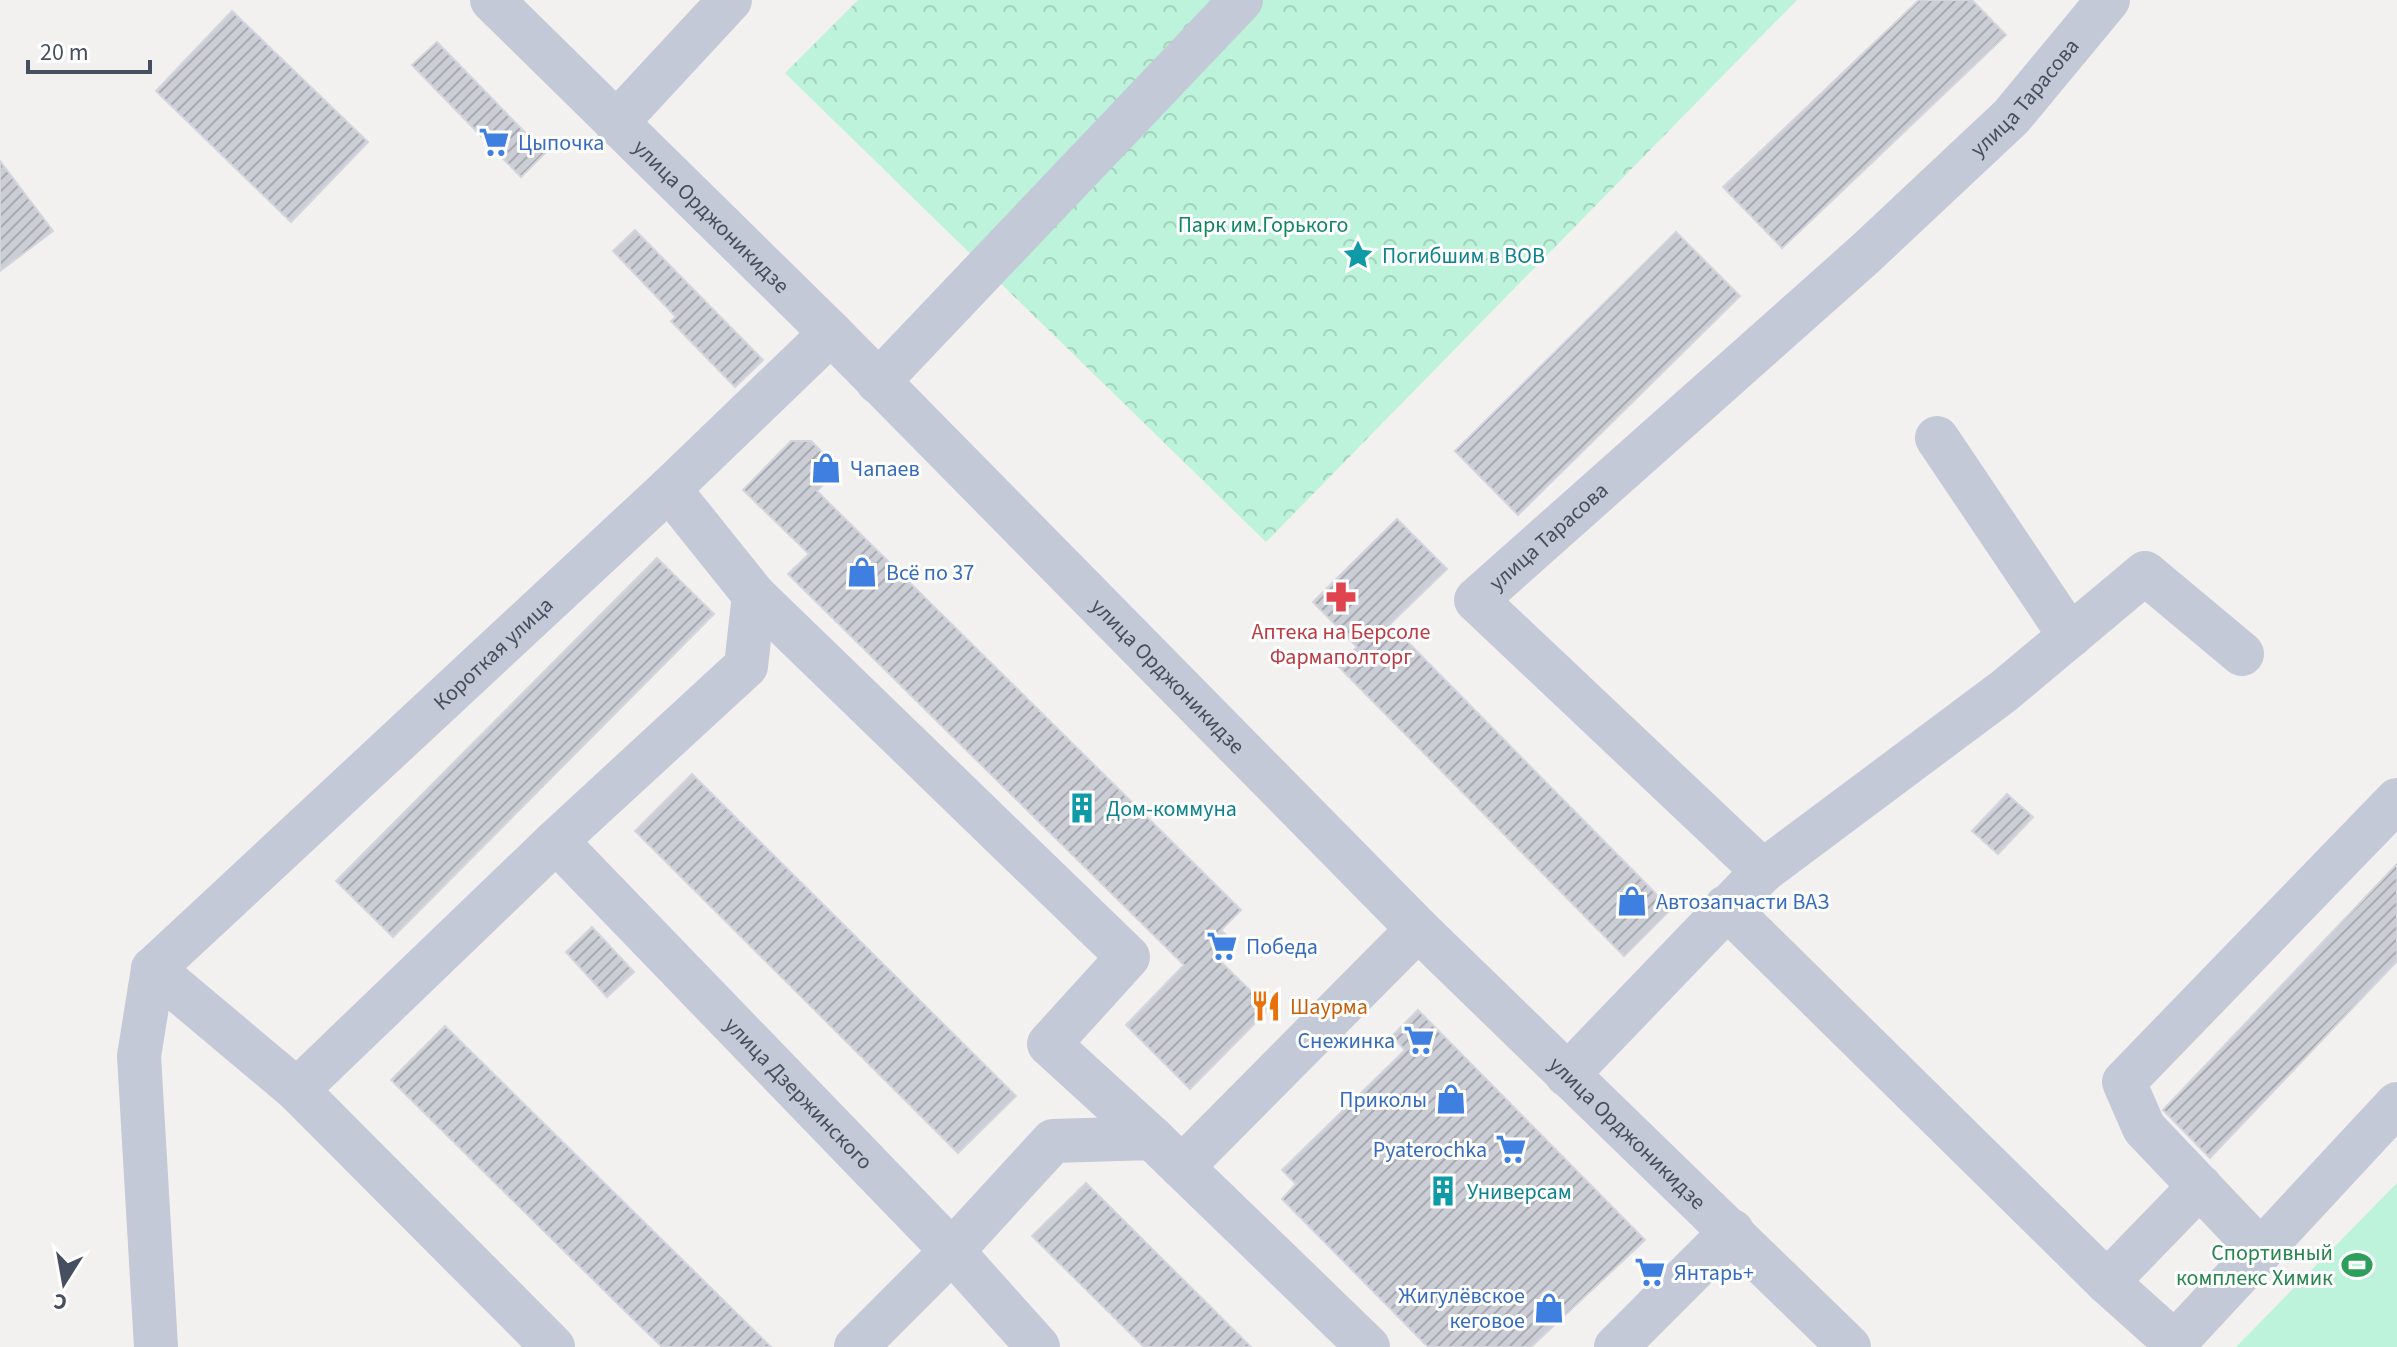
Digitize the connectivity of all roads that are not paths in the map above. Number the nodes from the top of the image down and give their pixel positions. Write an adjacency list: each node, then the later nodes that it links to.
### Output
1 (492, 0): 5 (street, улица Орджоникидзе)
2 (730, 0): 5 (street)
3 (1241, 0): 7 (street)
4 (2108, 0): 15 (street, улица Тарасова)
5 (616, 123): 6 (street, улица Орджоникидзе)
6 (831, 333): 7 (street, улица Орджоникидзе); 9 (street, Короткая улица)
7 (878, 382): 17 (street, улица Орджоникидзе)
8 (1937, 438): 11 (street)
9 (669, 489): 10 (street); 18 (street, Короткая улица)
10 (754, 595): 14 (street); 22 (street)
11 (2070, 636): 12 (street); 15 (street)
12 (2242, 654)
13 (2397, 800): 23 (street)
14 (556, 841): 20 (street); 25 (street, улица Дзержинского)
15 (1763, 871): 16 (street)
16 (1726, 907): 19 (street); 27 (street)
17 (1418, 929): 19 (street, улица Орджоникидзе); 22 (street)
18 (153, 969): 20 (street); 30 (street)
19 (1567, 1075): 24 (street, улица Орджоникидзе)
20 (297, 1090): 28 (street)
21 (2397, 1104): 26 (street)
22 (1167, 1152): 25 (street); 33 (street)
23 (2200, 1186): 26 (street); 27 (street)
24 (1732, 1231): 34 (street); 35 (street, улица Орджоникидзе)
25 (952, 1251): 31 (street); 32 (street, улица Дзержинского)
26 (2261, 1251): 29 (street)
27 (2107, 1282): 29 (street)
28 (532, 1340)
29 (2173, 1345)
30 (156, 1347)
31 (856, 1347)
32 (1038, 1347)
33 (1368, 1347)
34 (1616, 1347)
35 (1849, 1347)

